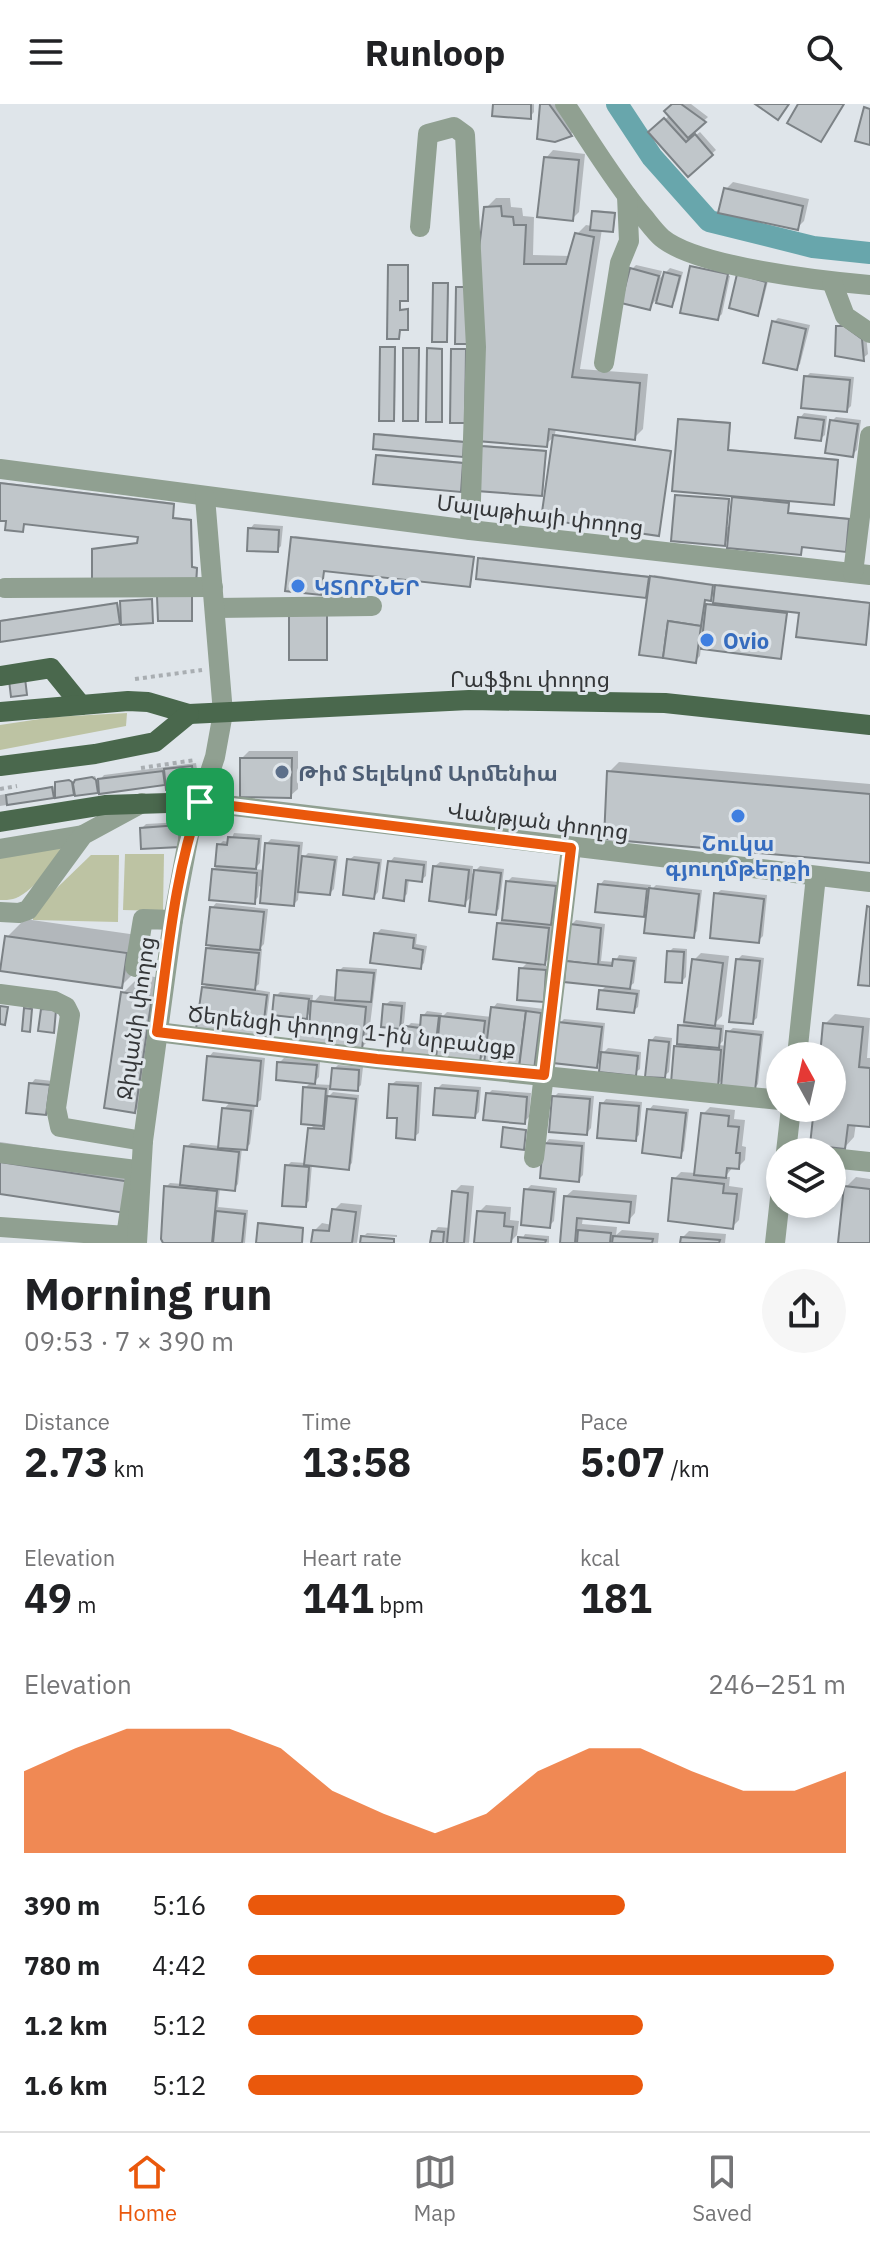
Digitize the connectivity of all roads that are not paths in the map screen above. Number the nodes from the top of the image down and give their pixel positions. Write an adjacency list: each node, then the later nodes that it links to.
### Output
1 (565, 104): 2 (street)
2 (627, 196): 4 (street); 7 (street)
3 (420, 227): 11 (street)
4 (832, 282): 5 (street); 6 (street)
5 (870, 285)
6 (870, 333)
7 (604, 363)
8 (870, 436): 12 (street)
9 (0, 469): 10 (street, Մալաթիայի փողոց)
10 (205, 497): 11 (street, Մալաթիայի փողոց); 13 (street, Ջիվանի փողոց)
11 (470, 530): 12 (street, Մալաթիայի փողոց)
12 (862, 574)
13 (213, 587): 14 (street); 16 (street, Ջիվանի փողոց)
14 (5, 588)
15 (372, 606): 16 (street)
16 (215, 608): 20 (street, Ջիվանի փողոց)
17 (0, 676): 18 (main road)
18 (81, 705): 19 (main road, Րաֆֆու փողոց); 21 (main road, Րաֆֆու փողոց)
19 (0, 712)
20 (223, 713): 21 (main road, Րաֆֆու փողոց); 22 (main road, Րաֆֆու փողոց); 24 (street, Ջիվանի փողոց)
21 (189, 714): 23 (main road)
22 (870, 725)
23 (0, 766)
24 (200, 802): 25 (main road); 28 (street, Վանթյան փողոց); 33 (street, Ջիվանի փողոց)
25 (142, 803): 26 (main road); 27 (street)
26 (0, 822)
27 (83, 835): 29 (street); 32 (street)
28 (571, 848): 30 (street, Վանթյան փողոց); 38 (street)
29 (0, 849)
30 (816, 876): 31 (street, Վանթյան փողոց); 37 (street)
31 (870, 882)
32 (0, 912)
33 (173, 920): 34 (street); 36 (street, Ջիվանի փողոց)
34 (135, 967)
35 (0, 994): 40 (street)
36 (157, 1032): 38 (street, Ծերենցի փողոց 1-ին նրբանցք); 40 (street, Ջիվանի փողոց)
37 (798, 1042)
38 (544, 1075): 39 (street, Ծերենցի փողոց 1-ին նրբանցք); 42 (street)
39 (766, 1099)
40 (143, 1141): 47 (street, Ջիվանի փողոց)
41 (0, 1153): 46 (street)
42 (534, 1158)
43 (846, 1159): 44 (street)
44 (870, 1162)
45 (778, 1218): 48 (street)
46 (0, 1227)
47 (137, 1243)
48 (775, 1243)

